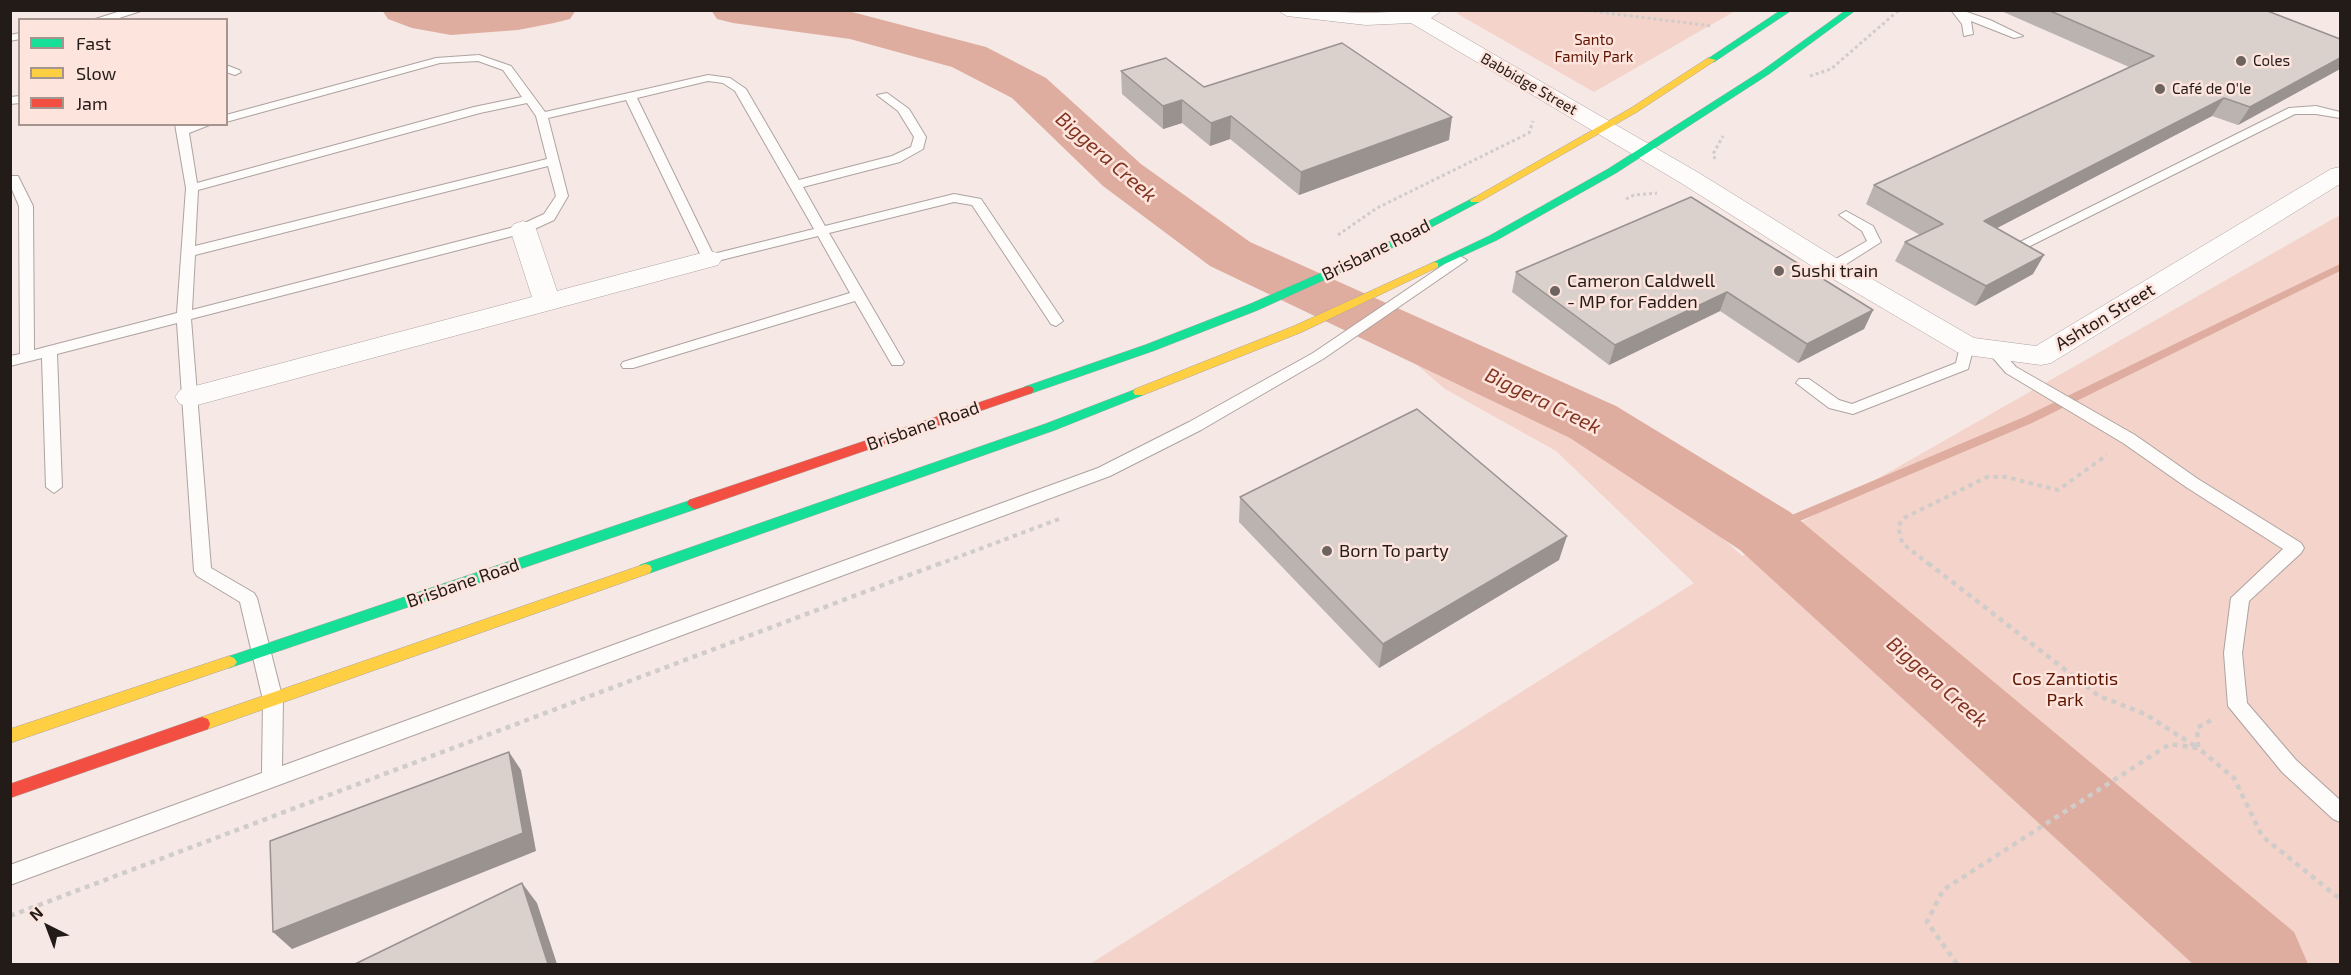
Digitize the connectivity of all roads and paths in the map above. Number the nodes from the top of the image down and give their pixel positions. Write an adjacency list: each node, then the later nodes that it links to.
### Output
1 (139, 10): 8 (lane)
2 (1287, 10): 7 (street)
3 (1582, 10): 9 (path)
4 (1788, 10): 20 (highway, Brisbane Road)
5 (1852, 10): 21 (highway)
6 (1953, 11): 10 (lane); 11 (lane)
7 (1424, 14): 20 (street, Babbidge Street)
8 (105, 18)
9 (1719, 27)
10 (1968, 34)
11 (2018, 36)
12 (883, 95): 25 (lane)
13 (630, 96): 16 (lane); 25 (lane); 36 (lane)
14 (529, 99): 16 (lane); 17 (lane); 26 (lane)
15 (2340, 115): 34 (lane)
16 (542, 116): 22 (lane)
17 (228, 118)
18 (1533, 121): 32 (path)
19 (181, 128): 26 (lane)
20 (1603, 128): 21 (street, Babbidge Street); 53 (highway, Brisbane Road)
21 (1644, 151): 33 (highway); 37 (street, Ashton Street)
22 (553, 161): 30 (lane); 35 (lane)
23 (2340, 174): 42 (street, Ashton Street)
24 (10, 180): 44 (lane)
25 (795, 185): 31 (lane)
26 (192, 188): 35 (lane)
27 (1664, 196): 28 (path)
28 (1624, 200)
29 (1846, 215): 37 (lane)
30 (524, 229): 39 (street); 40 (lane)
31 (822, 231): 36 (lane); 38 (lane); 41 (lane)
32 (1335, 237)
33 (1493, 238): 54 (highway); 58 (lane)
34 (2013, 249)
35 (189, 252): 40 (lane)
36 (709, 259): 39 (street)
37 (1832, 267): 42 (street, Ashton Street)
38 (859, 295): 46 (lane); 47 (lane)
39 (547, 302): 49 (street)
40 (184, 316): 43 (lane); 49 (lane)
41 (1056, 321)
42 (1980, 348): 48 (lane); 50 (lane)
43 (49, 351): 44 (lane); 51 (lane)
44 (27, 357): 45 (lane)
45 (10, 362)
46 (897, 362)
47 (628, 365)
48 (1804, 382)
49 (190, 397): 53 (lane)
50 (2129, 439): 55 (lane); 57 (path)
51 (54, 488)
52 (1069, 515): 63 (path)
53 (261, 652): 54 (lane); 56 (highway, Brisbane Road)
54 (273, 700): 58 (lane); 59 (highway)
55 (2238, 706): 57 (path); 60 (lane)
56 (10, 736)
57 (2198, 748): 62 (path); 64 (path)
58 (272, 777): 61 (lane)
59 (10, 792)
60 (2340, 813)
61 (10, 875)
62 (2340, 899)
63 (10, 916)
64 (1958, 964)

